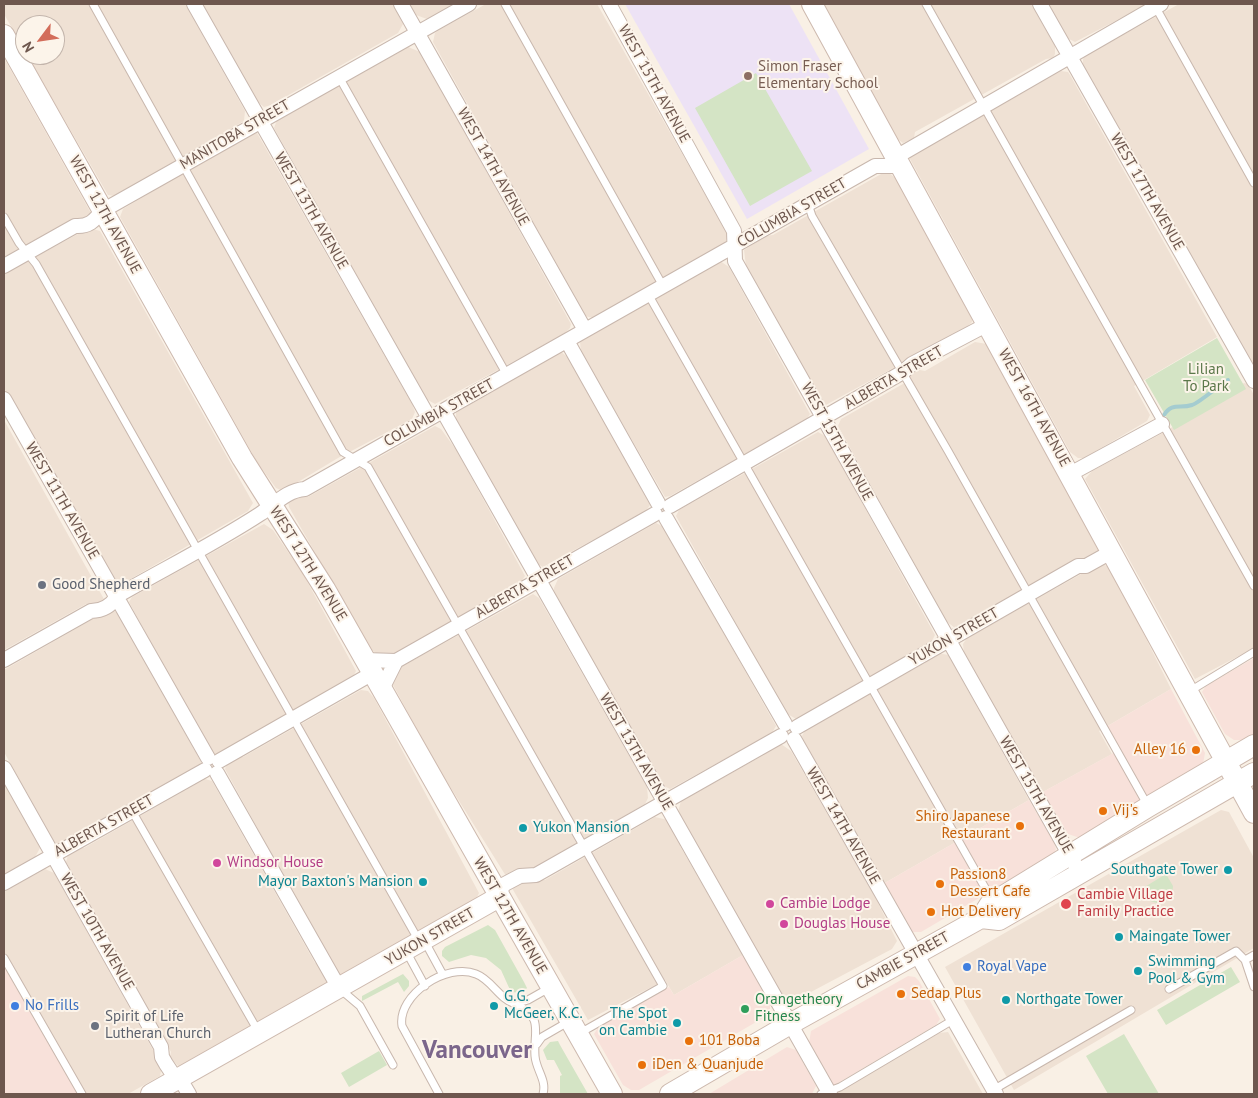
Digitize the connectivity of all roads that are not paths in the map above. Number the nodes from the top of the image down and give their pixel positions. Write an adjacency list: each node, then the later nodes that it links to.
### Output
1 (93, 4): 18 (lane)
2 (194, 4): 16 (street, WEST 13TH AVENUE)
3 (401, 4): 11 (street, WEST 14TH AVENUE)
4 (470, 4): 11 (street, MANITOBA STREET)
5 (504, 4): 26 (lane)
6 (609, 4): 23 (street, WEST 15TH AVENUE)
7 (812, 4): 17 (street, WEST 16TH AVENUE)
8 (926, 4): 15 (lane)
9 (1040, 4): 13 (street, WEST 17TH AVENUE)
10 (1157, 5): 13 (street, COLUMBIA STREET); 19 (lane)
11 (417, 33): 14 (street, MANITOBA STREET); 29 (street, WEST 14TH AVENUE)
12 (4, 35): 21 (street, WEST 12TH AVENUE)
13 (1070, 56): 15 (street, COLUMBIA STREET); 33 (street, WEST 17TH AVENUE)
14 (339, 76): 16 (street, MANITOBA STREET); 32 (lane)
15 (984, 106): 17 (street, COLUMBIA STREET); 38 (lane)
16 (260, 120): 18 (street, MANITOBA STREET); 36 (street, WEST 13TH AVENUE)
17 (891, 158): 20 (street, COLUMBIA STREET); 28 (street, WEST 16TH AVENUE)
18 (182, 164): 21 (street, MANITOBA STREET); 39 (lane)
19 (1254, 183)
20 (808, 204): 23 (street, COLUMBIA STREET); 31 (lane)
21 (102, 211): 24 (street, MANITOBA STREET); 42 (street, WEST 12TH AVENUE)
22 (4, 217): 24 (lane)
23 (736, 245): 26 (street, COLUMBIA STREET); 37 (street, WEST 15TH AVENUE)
24 (27, 253): 25 (street, MANITOBA STREET); 44 (lane)
25 (4, 266)
26 (663, 286): 27 (street, COLUMBIA STREET)
27 (648, 294): 29 (street, COLUMBIA STREET); 40 (lane)
28 (988, 324): 31 (street, ALBERTA STREET); 41 (street, WEST 16TH AVENUE)
29 (585, 330): 30 (street, COLUMBIA STREET)
30 (567, 341): 32 (street, COLUMBIA STREET); 43 (street, WEST 14TH AVENUE)
31 (903, 372): 37 (street, ALBERTA STREET); 48 (lane)
32 (507, 375): 35 (street, COLUMBIA STREET)
33 (1253, 376)
34 (4, 399): 49 (street, WEST 11TH AVENUE)
35 (443, 410): 36 (street, COLUMBIA STREET); 46 (street, WEST 13TH AVENUE)
36 (429, 418): 39 (street, COLUMBIA STREET)
37 (824, 418): 40 (street, ALBERTA STREET); 51 (street, WEST 15TH AVENUE)
38 (1162, 424): 41 (street); 47 (lane)
39 (356, 460): 42 (street, COLUMBIA STREET); 50 (lane)
40 (743, 465): 43 (street, ALBERTA STREET); 56 (lane)
41 (1070, 474): 45 (street, WEST 16TH AVENUE)
42 (272, 505): 44 (street, COLUMBIA STREET); 55 (street, WEST 12TH AVENUE)
43 (662, 510): 46 (street, ALBERTA STREET); 59 (street, WEST 14TH AVENUE)
44 (196, 550): 49 (street, COLUMBIA STREET); 58 (lane)
45 (1113, 551): 48 (street, YUKON STREET); 57 (street, WEST 16TH AVENUE)
46 (538, 580): 50 (street, ALBERTA STREET); 65 (street, WEST 13TH AVENUE)
47 (1254, 586)
48 (1028, 595): 51 (street, YUKON STREET); 66 (lane)
49 (117, 596): 53 (street, COLUMBIA STREET); 62 (street, WEST 11TH AVENUE)
50 (459, 625): 54 (street, ALBERTA STREET); 69 (lane)
51 (948, 640): 56 (street, YUKON STREET); 71 (street, WEST 15TH AVENUE)
52 (1254, 652): 57 (lane)
53 (4, 660)
54 (396, 661): 55 (street); 55 (street)
55 (373, 674): 58 (street, ALBERTA STREET); 74 (street, WEST 12TH AVENUE)
56 (870, 685): 59 (street, YUKON STREET); 75 (lane)
57 (1188, 693): 61 (street, WEST 16TH AVENUE)
58 (293, 719): 62 (street, ALBERTA STREET); 77 (lane)
59 (789, 731): 65 (street, YUKON STREET); 78 (street, WEST 14TH AVENUE)
60 (1254, 745): 61 (street, CAMBIE STREET)
61 (1225, 761): 64 (street, WEST 16TH AVENUE); 66 (street, CAMBIE STREET)
62 (212, 765): 67 (street, ALBERTA STREET); 86 (street, WEST 11TH AVENUE)
63 (4, 768): 70 (street, WEST 10TH AVENUE)
64 (1246, 778): 68 (street, WEST 16TH AVENUE); 72 (street, CAMBIE STREET)
65 (664, 802): 69 (street, YUKON STREET); 91 (street, WEST 13TH AVENUE)
66 (1148, 807): 71 (street, CAMBIE STREET)
67 (132, 811): 70 (street, ALBERTA STREET); 93 (lane)
68 (1254, 813)
69 (584, 847): 74 (street, YUKON STREET); 92 (lane)
70 (53, 855): 73 (street, ALBERTA STREET); 96 (street, WEST 10TH AVENUE)
71 (1070, 856): 72 (street, WEST 15TH AVENUE); 75 (street, CAMBIE STREET)
72 (1081, 875): 76 (street, CAMBIE STREET)
73 (4, 883)
74 (499, 897): 77 (street, YUKON STREET); 84 (street, WEST 12TH AVENUE)
75 (994, 903): 76 (street, CAMBIE STREET)
76 (981, 918): 78 (street, CAMBIE STREET)
77 (416, 944): 82 (lane); 83 (lane); 86 (street, YUKON STREET)
78 (916, 954): 90 (street, WEST 14TH AVENUE); 91 (street, CAMBIE STREET)
79 (1254, 955): 81 (lane)
80 (4, 958): 99 (lane)
81 (1245, 960): 85 (lane); 87 (lane)
82 (444, 975): 83 (lane); 88 (lane)
83 (425, 986): 101 (lane)
84 (551, 987): 88 (lane); 92 (street, WEST 12TH AVENUE)
85 (1254, 987)
86 (339, 988): 93 (street, YUKON STREET); 95 (lane)
87 (1170, 989)
88 (515, 1004): 94 (lane)
89 (1132, 1010): 97 (lane)
90 (954, 1020): 97 (street, WEST 14TH AVENUE); 98 (lane)
91 (790, 1024): 98 (street, WEST 13TH AVENUE); 104 (street, CAMBIE STREET)
92 (574, 1028): 94 (lane); 103 (street, WEST 12TH AVENUE)
93 (259, 1034): 96 (street, YUKON STREET)
94 (536, 1045): 102 (lane)
95 (393, 1065)
96 (184, 1086): 100 (street, YUKON STREET)
97 (995, 1092)
98 (826, 1093)
99 (82, 1094)
100 (151, 1094)
101 (439, 1094)
102 (543, 1094)
103 (612, 1094)
104 (670, 1094)

